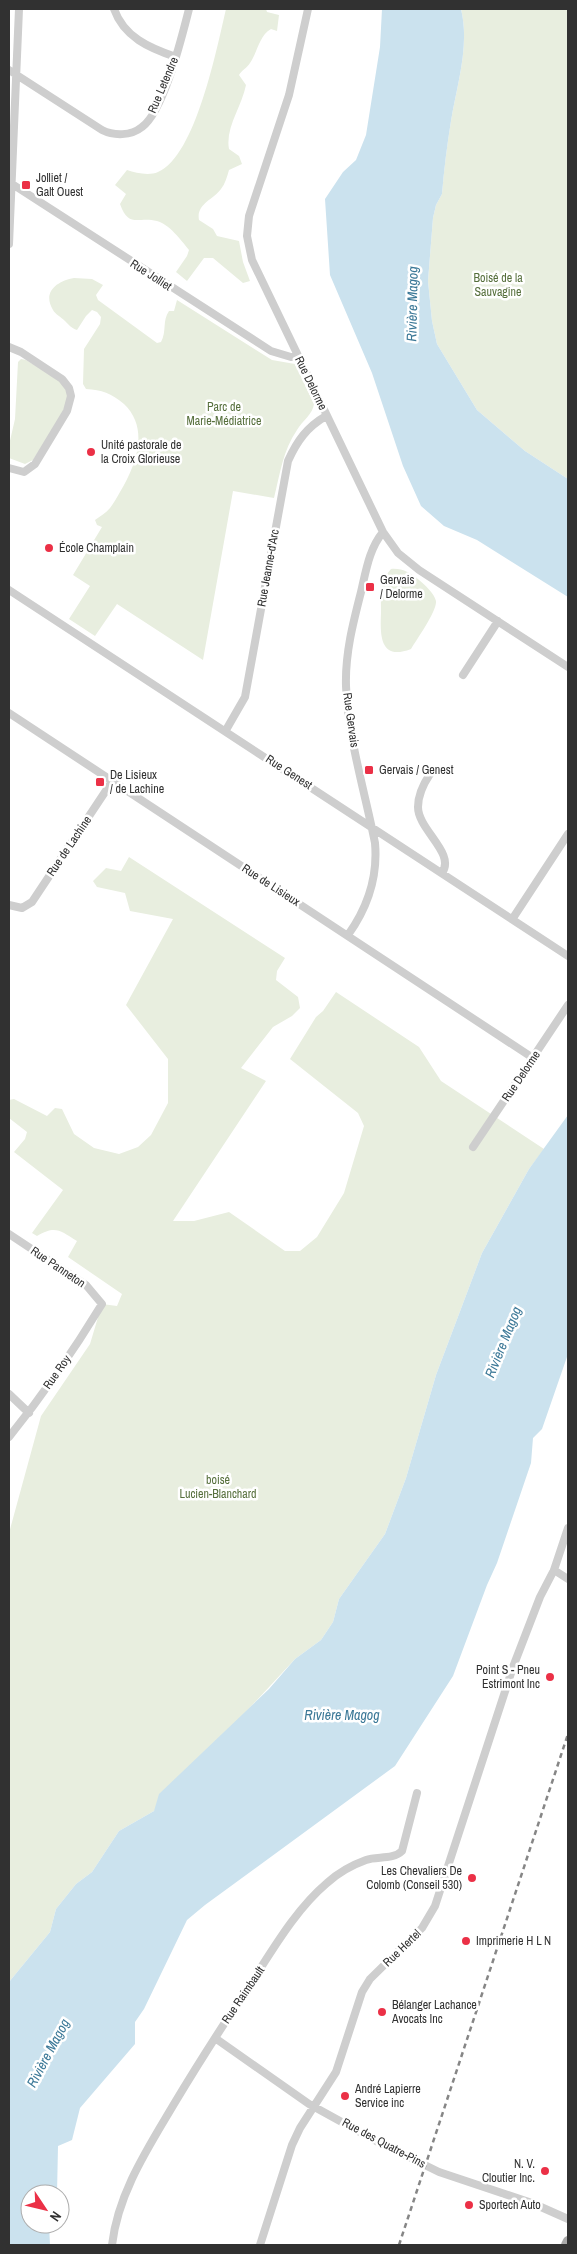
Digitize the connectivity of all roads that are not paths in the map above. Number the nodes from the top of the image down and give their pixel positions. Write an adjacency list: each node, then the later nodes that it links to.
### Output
1 (19, 9): 6 (street)
2 (114, 9): 5 (street)
3 (189, 9): 5 (street, Rue Letendre)
4 (308, 9): 10 (street, Rue Delorme)
5 (176, 57): 6 (street, Rue Letendre)
6 (12, 72): 7 (street)
7 (10, 183): 8 (street); 10 (street, Rue Jolliet)
8 (9, 244)
9 (9, 346): 12 (street)
10 (297, 355): 11 (street, Rue Delorme)
11 (326, 416): 13 (street, Rue Delorme); 19 (street, Rue Jeanne-d'Arc)
12 (9, 468)
13 (383, 532): 15 (street, Rue Delorme); 22 (street, Rue Gervais)
14 (9, 590): 19 (street, Rue Genest)
15 (498, 621): 16 (street, Rue Delorme); 17 (street)
16 (568, 667)
17 (463, 675)
18 (9, 713): 21 (street, Rue de Lisieux)
19 (226, 730): 22 (street, Rue Genest)
20 (430, 774): 24 (street)
21 (113, 780): 25 (street, Rue de Lachine); 27 (street, Rue de Lisieux)
22 (372, 827): 24 (street, Rue Genest); 27 (street, Rue Gervais)
23 (568, 834): 26 (street)
24 (442, 873): 26 (street, Rue Genest)
25 (9, 905)
26 (512, 918): 28 (street, Rue Genest)
27 (348, 935): 30 (street, Rue de Lisieux)
28 (568, 956)
29 (568, 1006): 30 (street, Rue Delorme)
30 (533, 1058): 31 (street, Rue Delorme)
31 (472, 1147)
32 (9, 1234): 33 (street, Rue Panneton)
33 (102, 1304): 35 (street, Rue Roy)
34 (9, 1394): 35 (street)
35 (29, 1412): 36 (street, Rue Roy)
36 (9, 1437)
37 (568, 1528): 38 (street, Rue Hertel)
38 (554, 1570): 39 (street); 42 (street, Rue Hertel)
39 (568, 1579)
40 (418, 1793): 41 (street, Rue Raimbault)
41 (215, 2038): 42 (street, Rue des Quatre-Pins); 45 (street, Rue Raimbault)
42 (315, 2107): 43 (street, Rue des Quatre-Pins); 46 (street, Rue Hertel)
43 (568, 2219)
44 (568, 2241): 47 (main road)
45 (112, 2245)
46 (260, 2245)
47 (566, 2245)

